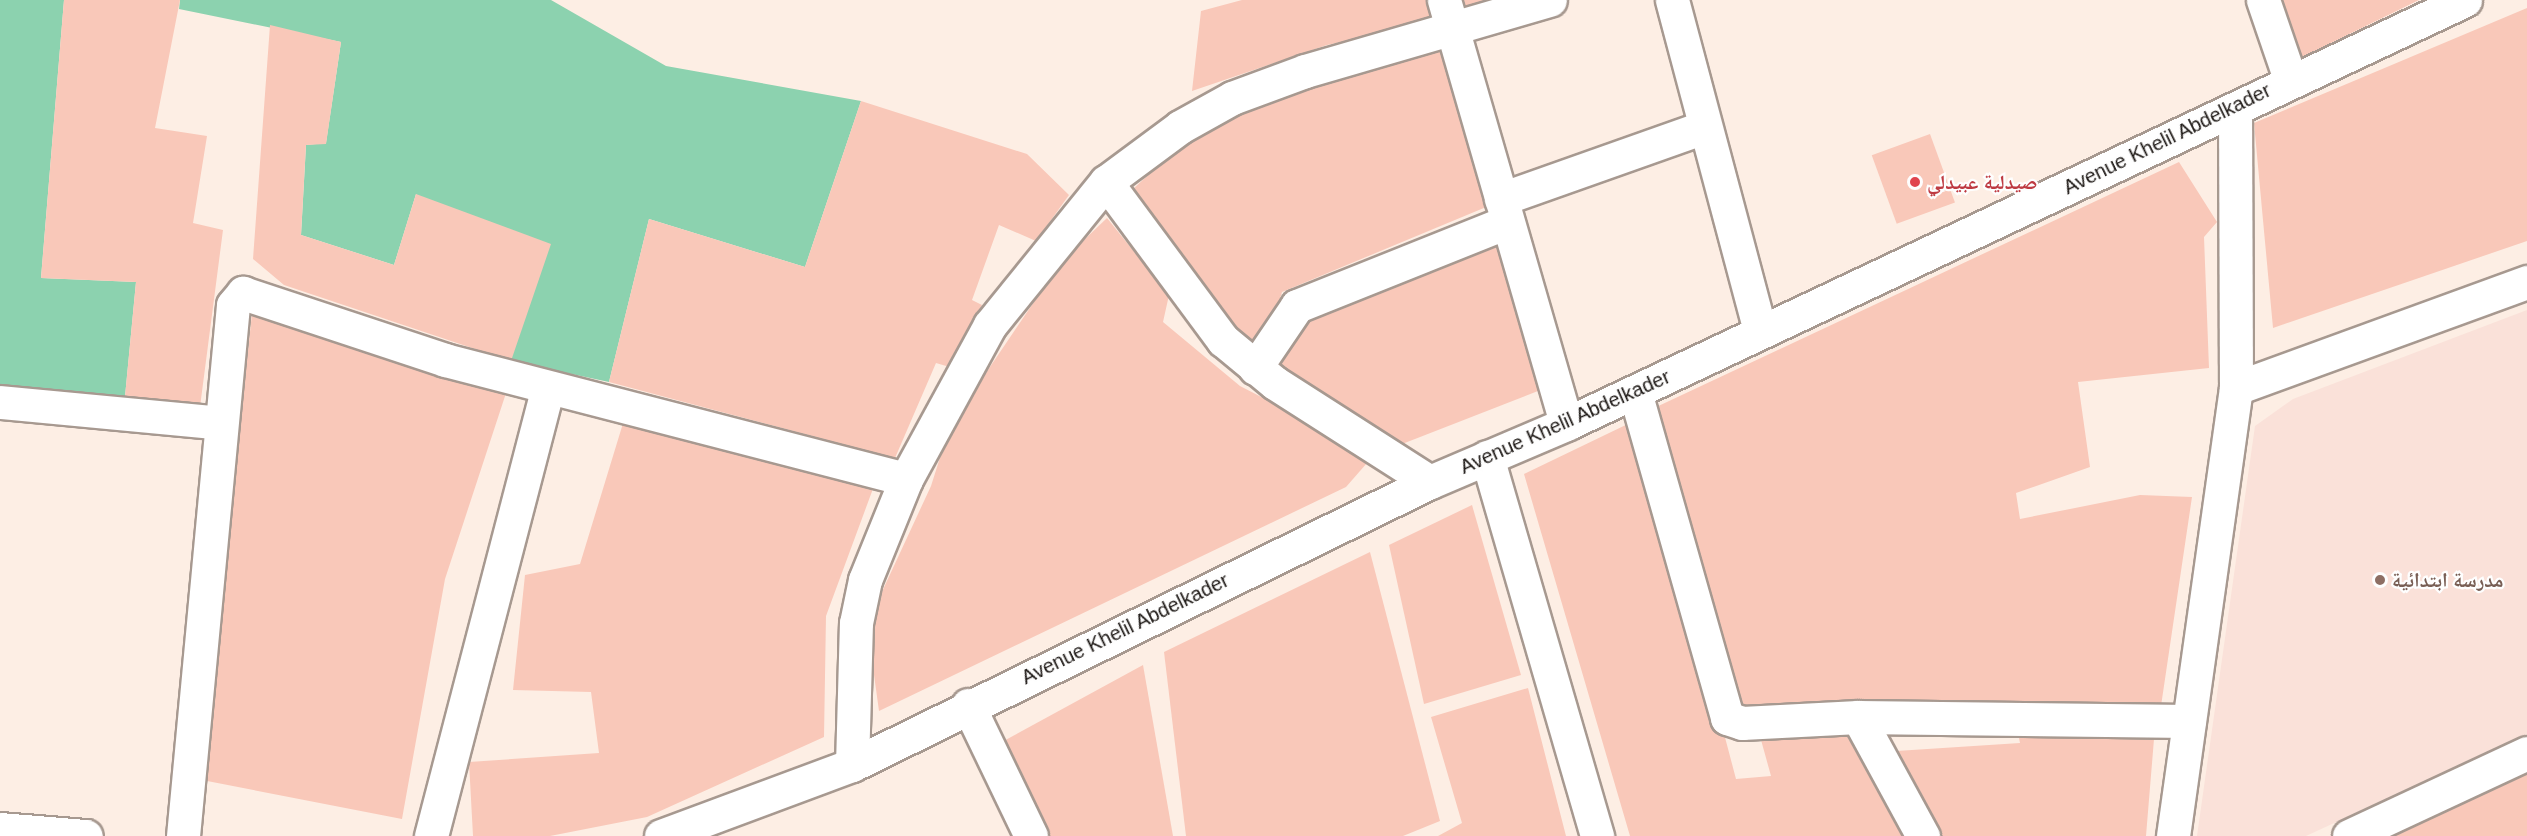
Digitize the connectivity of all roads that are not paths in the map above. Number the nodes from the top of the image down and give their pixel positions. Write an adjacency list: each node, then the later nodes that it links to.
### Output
1 (1444, 0): 6 (street)
2 (1550, 0): 6 (street)
3 (1672, 0): 9 (street)
4 (2263, 0): 7 (street)
5 (2465, 0): 7 (street, Avenue Khelil Abdelkader)
6 (1452, 31): 10 (street); 11 (street)
7 (2290, 79): 8 (street, Avenue Khelil Abdelkader)
8 (2235, 110): 13 (street, Avenue Khelil Abdelkader); 16 (street)
9 (1704, 127): 11 (street); 13 (street)
10 (1106, 182): 14 (street); 22 (street)
11 (1504, 210): 14 (street); 20 (street)
12 (2527, 282): 16 (street)
13 (1760, 331): 17 (street, Avenue Khelil Abdelkader)
14 (1256, 368): 23 (street)
15 (548, 388): 19 (street); 22 (street); 33 (street)
16 (2236, 388): 26 (street)
17 (1635, 392): 20 (street, Avenue Khelil Abdelkader); 25 (street)
18 (0, 402): 19 (street)
19 (221, 423): 32 (street)
20 (1566, 424): 21 (street, Avenue Khelil Abdelkader)
21 (1487, 457): 23 (street, Avenue Khelil Abdelkader); 35 (street)
22 (906, 478): 28 (street)
23 (1430, 482): 24 (street, Avenue Khelil Abdelkader)
24 (968, 705): 28 (street, Avenue Khelil Abdelkader); 34 (street)
25 (1858, 717): 26 (street); 36 (street)
26 (2189, 721): 37 (street)
27 (2527, 753): 38 (street)
28 (852, 765): 30 (street, Avenue Khelil Abdelkader)
29 (0, 829): 31 (street)
30 (669, 835)
31 (86, 836)
32 (183, 836)
33 (431, 836)
34 (1031, 836)
35 (1597, 836)
36 (1923, 836)
37 (2174, 836)
38 (2349, 836)

